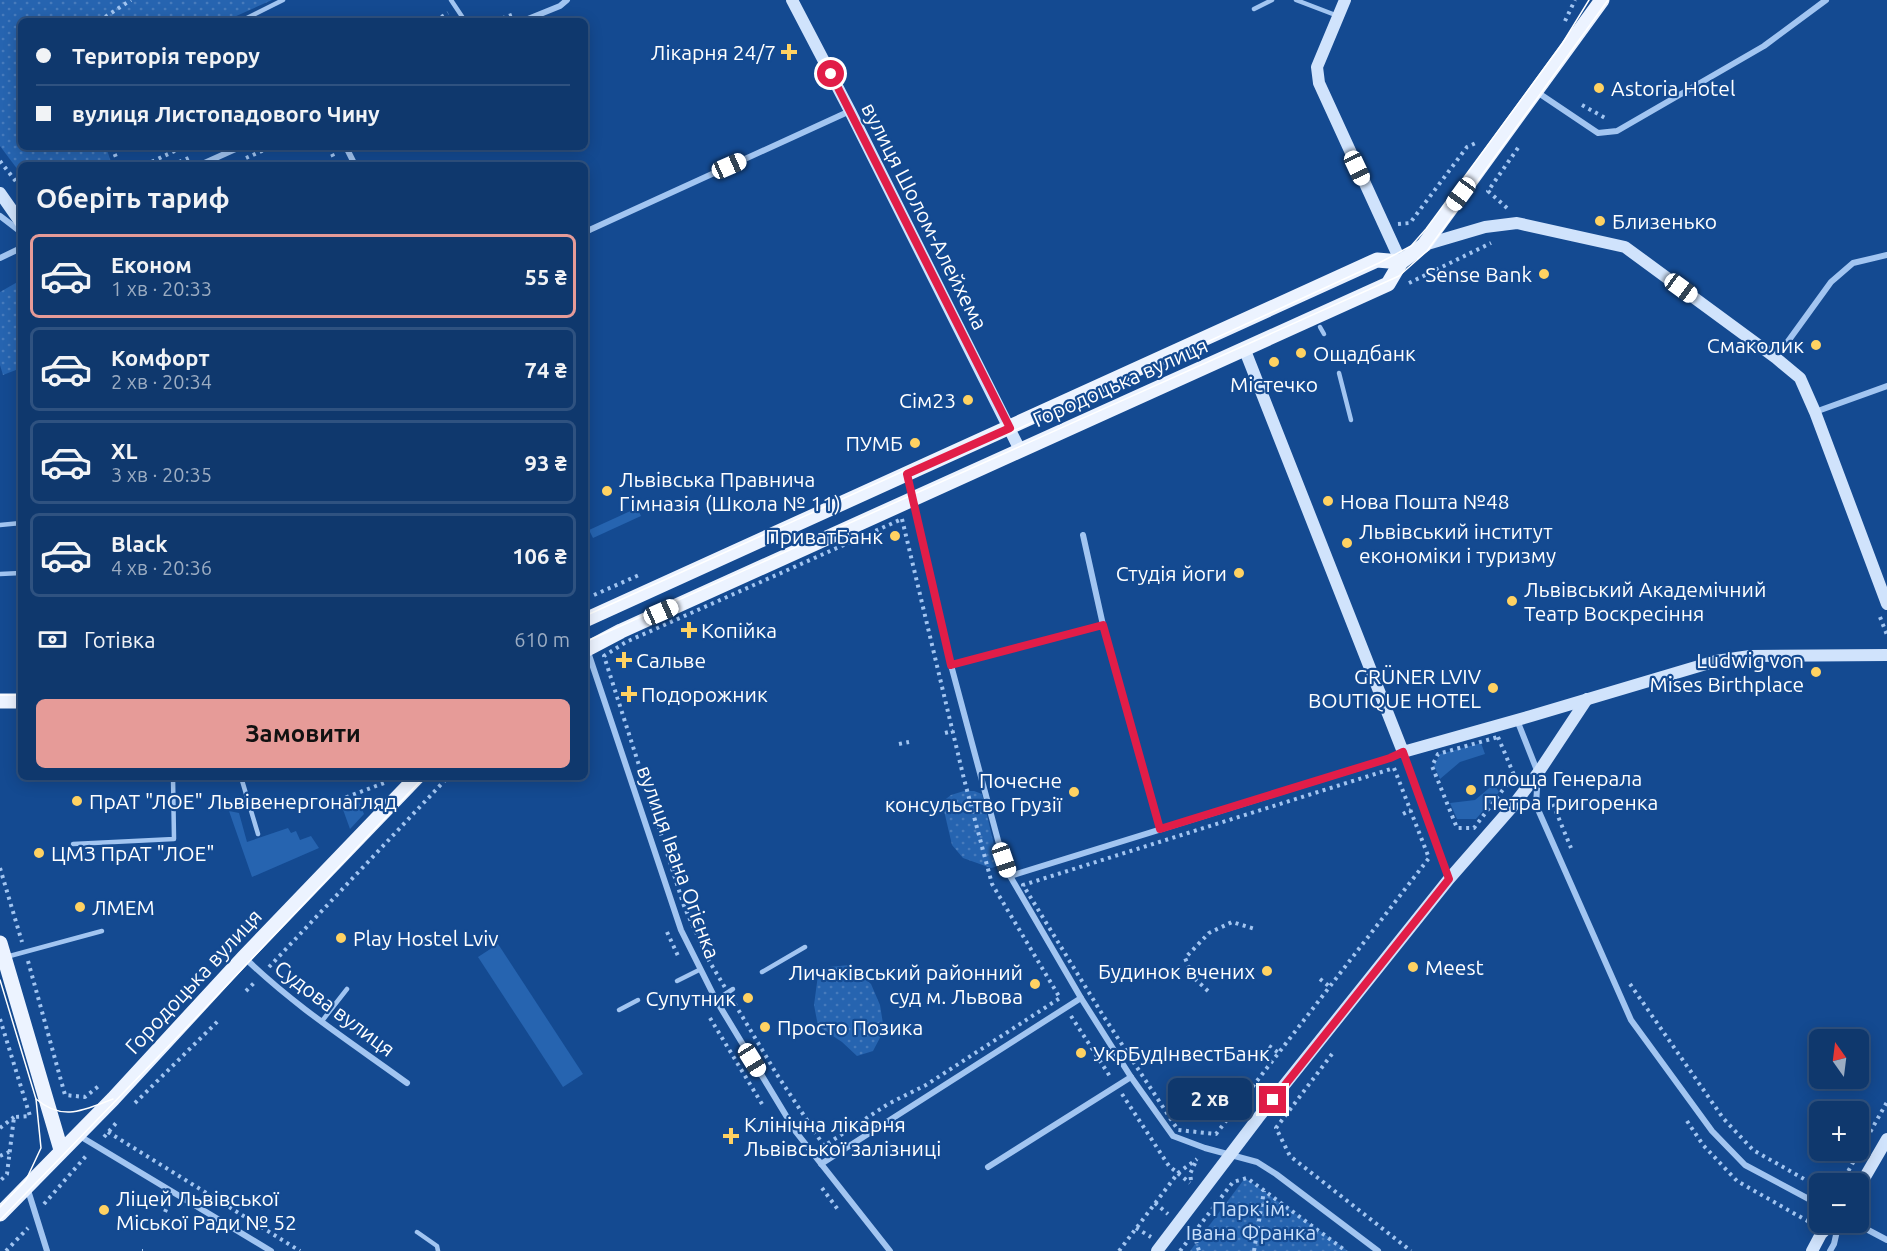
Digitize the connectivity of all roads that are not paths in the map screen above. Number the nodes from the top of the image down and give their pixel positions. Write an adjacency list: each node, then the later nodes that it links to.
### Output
1 (283, 0): 12 (lane)
2 (451, 0): 13 (lane)
3 (567, 0): 14 (street)
4 (792, 0): 16 (street, вулиця Шолом-Алейхема)
5 (1272, 0): 10 (lane)
6 (1296, 0): 11 (lane)
7 (1345, 0): 11 (street)
8 (1602, 0): 15 (main road, Городоцька вулиця)
9 (1826, 0): 15 (street)
10 (1254, 9)
11 (1338, 16): 28 (street)
12 (247, 18)
13 (463, 18)
14 (530, 18)
15 (1536, 92): 24 (main road, Городоцька вулиця)
16 (850, 111): 23 (street); 38 (street, вулиця Шолом-Алейхема)
17 (233, 150): 18 (street)
18 (207, 162)
19 (0, 193): 21 (street)
20 (0, 216): 22 (street)
21 (18, 219)
22 (18, 230)
23 (588, 231)
24 (1424, 245): 28 (main road, Городоцька вулиця); 33 (street)
25 (18, 249): 27 (street)
26 (1887, 255): 33 (street)
27 (0, 258)
28 (1401, 262): 29 (main road, Городоцька вулиця); 32 (main road, Городоцька вулиця)
29 (1234, 326): 32 (main road); 38 (main road, Городоцька вулиця)
30 (1320, 327): 31 (lane)
31 (1324, 334)
32 (1244, 348): 39 (main road, Городоцька вулиця); 58 (street)
33 (1776, 358): 36 (street)
34 (1338, 373): 37 (lane)
35 (1887, 386): 36 (street)
36 (1815, 412): 47 (street)
37 (1351, 420)
38 (1010, 428): 39 (street, вулиця Шолом-Алейхема); 40 (main road, Городоцька вулиця)
39 (1020, 450): 41 (main road, Городоцька вулиця)
40 (907, 474): 41 (street); 48 (main road, Городоцька вулиця)
41 (912, 499): 50 (main road, Городоцька вулиця); 53 (street)
42 (18, 523): 43 (lane)
43 (0, 525)
44 (1083, 535): 49 (street)
45 (18, 573): 46 (lane)
46 (0, 574)
47 (1883, 609)
48 (588, 619)
49 (1103, 625): 53 (street); 63 (street)
50 (588, 648)
51 (588, 655): 72 (street, вулиця Івана Огієнка)
52 (1887, 655): 54 (street)
53 (951, 665): 66 (street)
54 (1587, 699): 57 (street); 59 (street)
55 (0, 701): 56 (main road)
56 (18, 701)
57 (1516, 720): 58 (street); 59 (street)
58 (1403, 752): 63 (street); 67 (street)
59 (1538, 773): 67 (street); 92 (street)
60 (173, 780): 65 (lane)
61 (242, 780): 64 (lane)
62 (414, 780): 71 (main road, Городоцька вулиця)
63 (1160, 829): 66 (street)
64 (258, 834)
65 (73, 844)
66 (1010, 876): 77 (street)
67 (1449, 879): 87 (street)
68 (102, 931): 70 (lane)
69 (805, 947): 73 (lane)
70 (2, 950): 86 (main road)
71 (244, 957): 81 (street, Судова вулиця); 84 (main road, Городоцька вулиця)
72 (699, 970): 74 (lane); 79 (street, вулиця Івана Огієнка)
73 (762, 972)
74 (676, 981)
75 (347, 989): 81 (lane)
76 (734, 989): 79 (lane)
77 (1081, 998): 82 (street); 88 (street)
78 (638, 1000): 80 (lane)
79 (716, 1000): 88 (street, вулиця Івана Огієнка)
80 (619, 1010)
81 (322, 1021): 83 (street, Судова вулиця)
82 (1131, 1077): 87 (street); 89 (street)
83 (407, 1083)
84 (77, 1135): 86 (main road, Городоцька вулиця); 101 (street)
85 (1887, 1139): 90 (street)
86 (61, 1150): 91 (main road, Городоцька вулиця)
87 (1231, 1155): 99 (street); 104 (street)
88 (821, 1164): 103 (street, вулиця Івана Огієнка)
89 (988, 1167)
90 (1867, 1173)
91 (27, 1186): 93 (main road, Городоцька вулиця); 100 (street)
92 (1809, 1199)
93 (0, 1214)
94 (1869, 1230): 98 (street)
95 (417, 1232): 102 (lane)
96 (1822, 1233): 105 (street)
97 (1836, 1233): 106 (street)
98 (1887, 1240)
99 (1157, 1246)
100 (47, 1251)
101 (270, 1251)
102 (438, 1251)
103 (890, 1251)
104 (1378, 1251)
105 (1812, 1251)
106 (1830, 1251)

